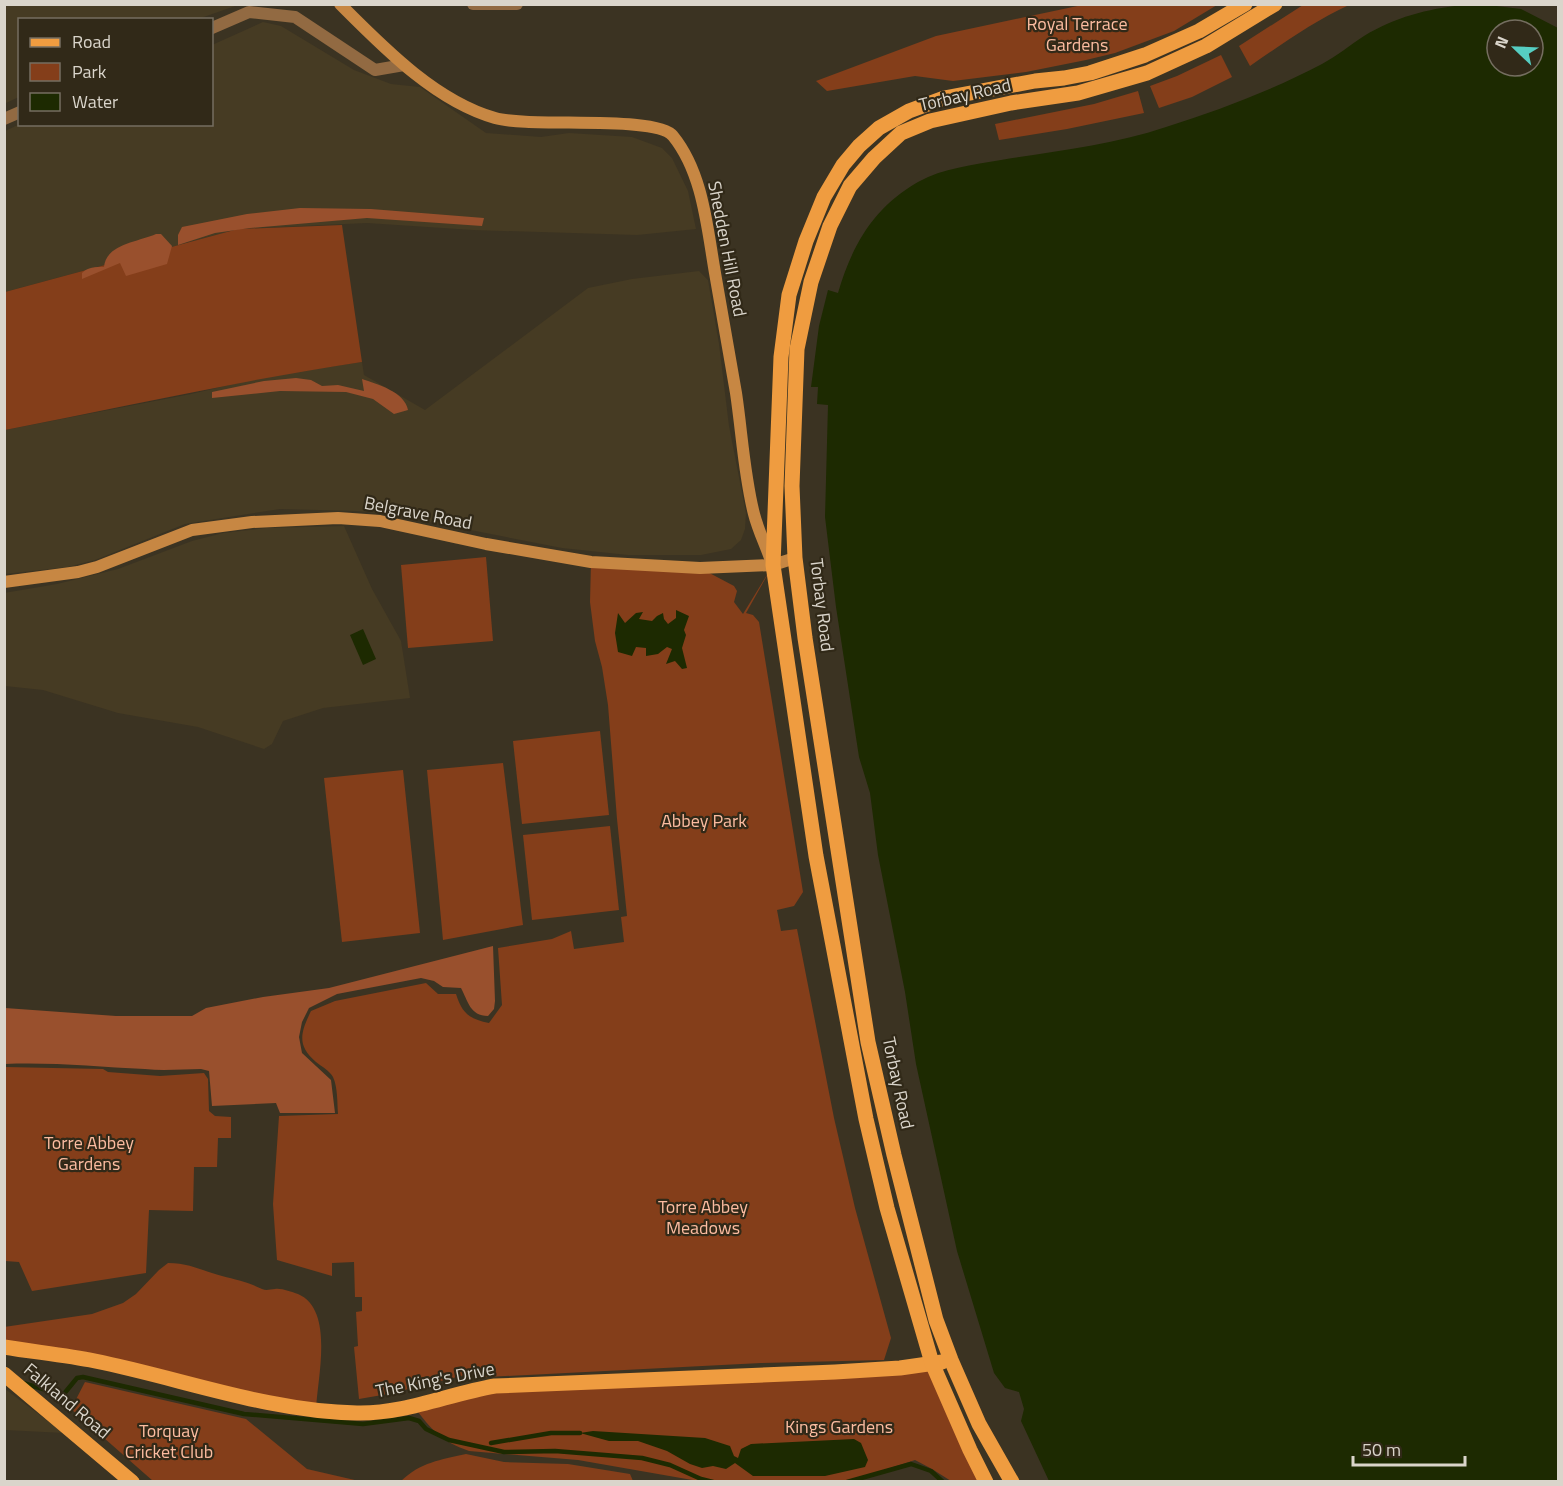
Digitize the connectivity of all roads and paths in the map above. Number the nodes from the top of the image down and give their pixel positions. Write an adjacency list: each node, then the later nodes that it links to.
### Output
1 (340, 4): 7 (street, Shedden Hill Road)
2 (473, 4): 3 (street)
3 (517, 4)
4 (1245, 4): 11 (main road, Torbay Road)
5 (1275, 4): 10 (main road, Torbay Road)
6 (213, 28): 7 (street)
7 (404, 65): 11 (street, Shedden Hill Road)
8 (18, 113): 9 (street)
9 (4, 119)
10 (795, 558): 11 (street, Belgrave Road); 14 (main road, Torbay Road)
11 (773, 565): 12 (street, Belgrave Road); 15 (main road, Torbay Road)
12 (4, 582)
13 (4, 1347): 15 (main road, The King's Drive)
14 (951, 1360): 15 (main road, The King's Drive); 19 (main road, Torbay Road)
15 (932, 1363): 18 (main road, Torbay Road)
16 (4, 1374): 17 (main road, Falkland Road)
17 (132, 1482)
18 (986, 1482)
19 (1011, 1482)

